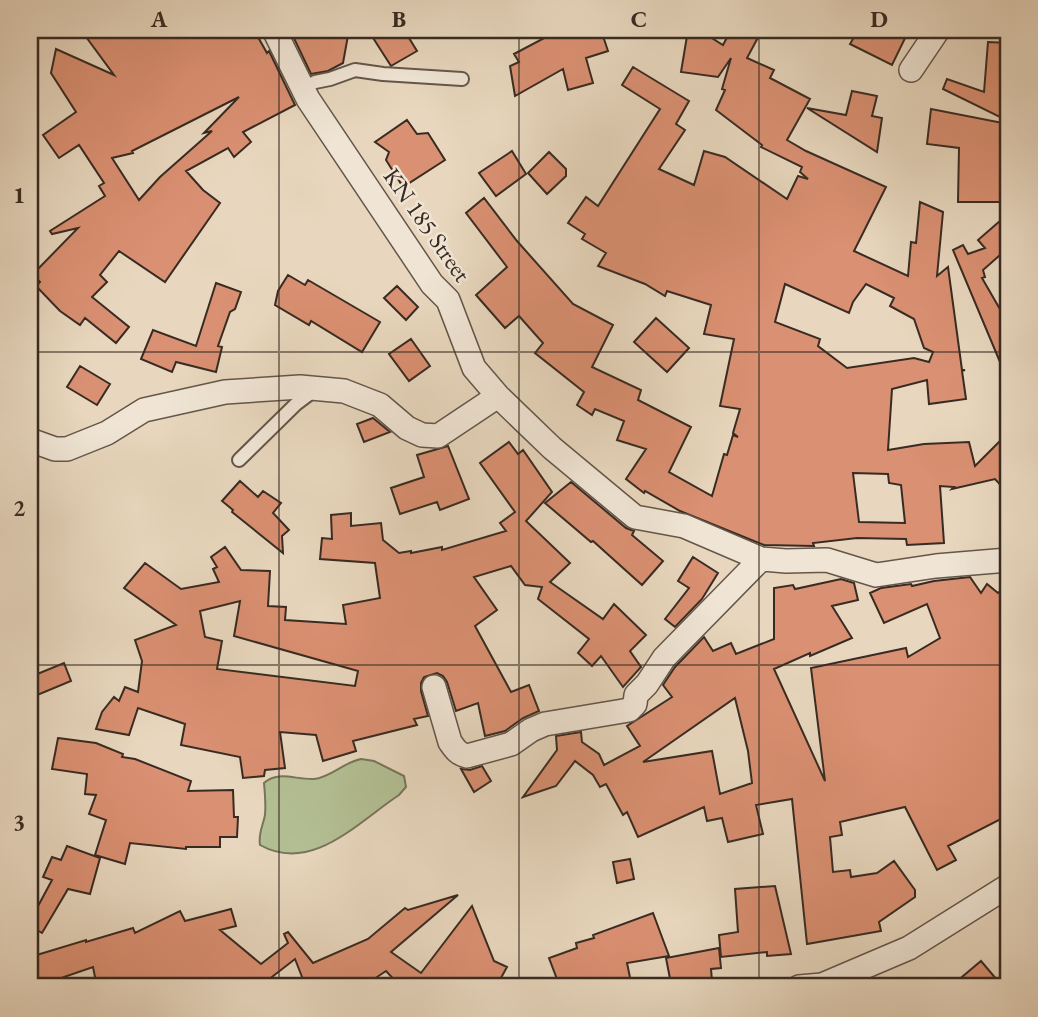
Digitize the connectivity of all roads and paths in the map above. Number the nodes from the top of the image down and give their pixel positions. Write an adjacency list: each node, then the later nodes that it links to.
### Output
1 (274, 30): 5 (street, KN 185 Street)
2 (938, 30): 3 (street)
3 (911, 71)
4 (463, 79): 5 (lane)
5 (308, 99): 7 (street, KN 185 Street)
6 (316, 389): 7 (street); 8 (street); 9 (lane)
7 (498, 396): 10 (street, KN 185 Street)
8 (30, 440)
9 (239, 460)
10 (761, 559): 11 (street); 12 (street)
11 (1008, 560)
12 (434, 687)
13 (1008, 886): 14 (street)
14 (799, 987)

